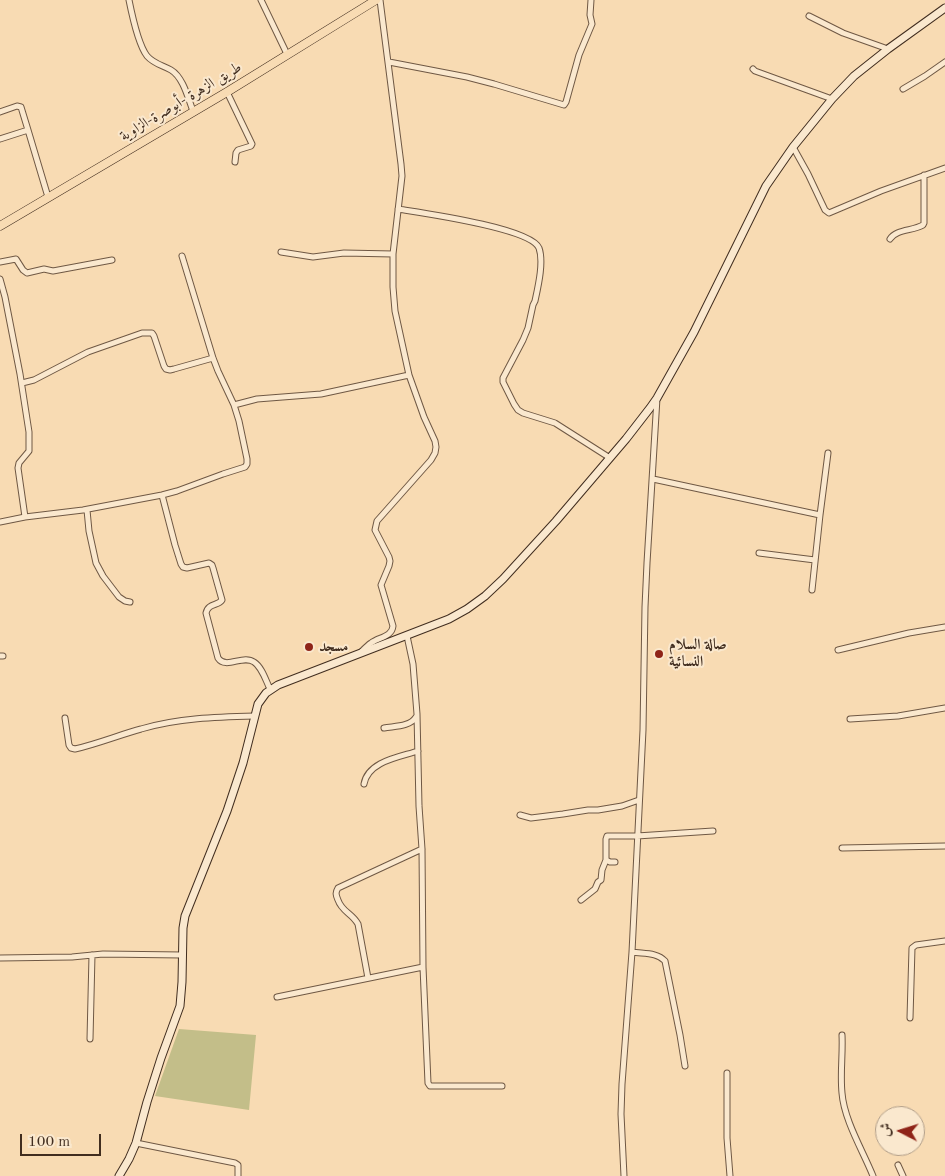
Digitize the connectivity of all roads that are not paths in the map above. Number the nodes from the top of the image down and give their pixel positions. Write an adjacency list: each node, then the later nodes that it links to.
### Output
1 (129, 0): 16 (street)
2 (261, 0): 9 (street)
3 (376, 0): 9 (main road, طريق الزهرة -أبوصرة-الزاوية)
4 (380, 0): 10 (street)
5 (591, 0): 10 (street)
6 (945, 8): 8 (main road)
7 (809, 16): 8 (street)
8 (888, 49): 15 (main road)
9 (287, 54): 14 (main road, طريق الزهرة -أبوصرة-الزاوية)
10 (389, 62): 25 (street)
11 (945, 62): 13 (street)
12 (753, 69): 15 (street)
13 (903, 89)
14 (226, 92): 16 (main road, طريق الزهرة -أبوصرة-الزاوية); 21 (street)
15 (832, 99): 20 (main road)
16 (194, 111): 24 (main road, طريق الزهرة -أبوصرة-الزاوية)
17 (0, 112): 18 (street)
18 (28, 130): 19 (street); 24 (street)
19 (0, 139)
20 (793, 148): 23 (street); 37 (main road)
21 (235, 162)
22 (945, 168): 23 (street)
23 (924, 175): 27 (street)
24 (48, 197): 26 (main road, طريق الزهرة -أبوصرة-الزاوية)
25 (398, 208): 29 (street); 40 (street)
26 (0, 226)
27 (890, 239)
28 (281, 252): 29 (street)
29 (394, 254): 35 (street)
30 (182, 256): 34 (street)
31 (112, 260): 32 (street)
32 (0, 262)
33 (0, 279): 36 (street)
34 (213, 358): 36 (street); 38 (street)
35 (409, 375): 38 (street); 54 (street)
36 (22, 383): 45 (street)
37 (657, 398): 40 (main road); 41 (street)
38 (234, 405): 42 (street)
39 (828, 453): 44 (street)
40 (610, 458): 52 (main road)
41 (653, 479): 44 (street); 64 (street)
42 (162, 495): 43 (street); 55 (street)
43 (87, 510): 45 (street); 50 (street)
44 (820, 515): 48 (street)
45 (25, 517): 46 (street)
46 (0, 522)
47 (759, 553): 48 (street)
48 (815, 560): 49 (street)
49 (812, 590)
50 (130, 602)
51 (945, 627): 53 (street)
52 (407, 636): 54 (main road); 57 (street)
53 (838, 650)
54 (360, 653): 55 (main road)
55 (270, 689): 58 (main road)
56 (945, 708): 60 (street)
57 (417, 714): 61 (street); 62 (street)
58 (255, 716): 59 (street); 77 (main road)
59 (65, 718)
60 (850, 719)
61 (384, 728)
62 (418, 751): 63 (street); 70 (street)
63 (364, 784)
64 (639, 800): 65 (street); 67 (street)
65 (520, 815)
66 (713, 831): 67 (street)
67 (637, 836): 71 (street); 75 (street)
68 (945, 846): 69 (street)
69 (842, 848)
70 (422, 849): 79 (street); 80 (street)
71 (606, 860): 72 (street); 73 (street)
72 (615, 862)
73 (581, 900)
74 (945, 941): 82 (street)
75 (632, 952): 85 (street); 92 (street)
76 (92, 955): 77 (street); 78 (street); 84 (street)
77 (182, 955): 88 (main road)
78 (0, 958)
79 (423, 967): 80 (street); 87 (street)
80 (368, 978): 81 (street)
81 (277, 997)
82 (910, 1018)
83 (842, 1035): 94 (street)
84 (90, 1039)
85 (685, 1066)
86 (727, 1073): 93 (street)
87 (502, 1086)
88 (136, 1143): 90 (main road); 91 (street)
89 (898, 1165): 95 (street)
90 (119, 1176)
91 (238, 1176)
92 (624, 1176)
93 (730, 1176)
94 (873, 1176)
95 (903, 1176)

